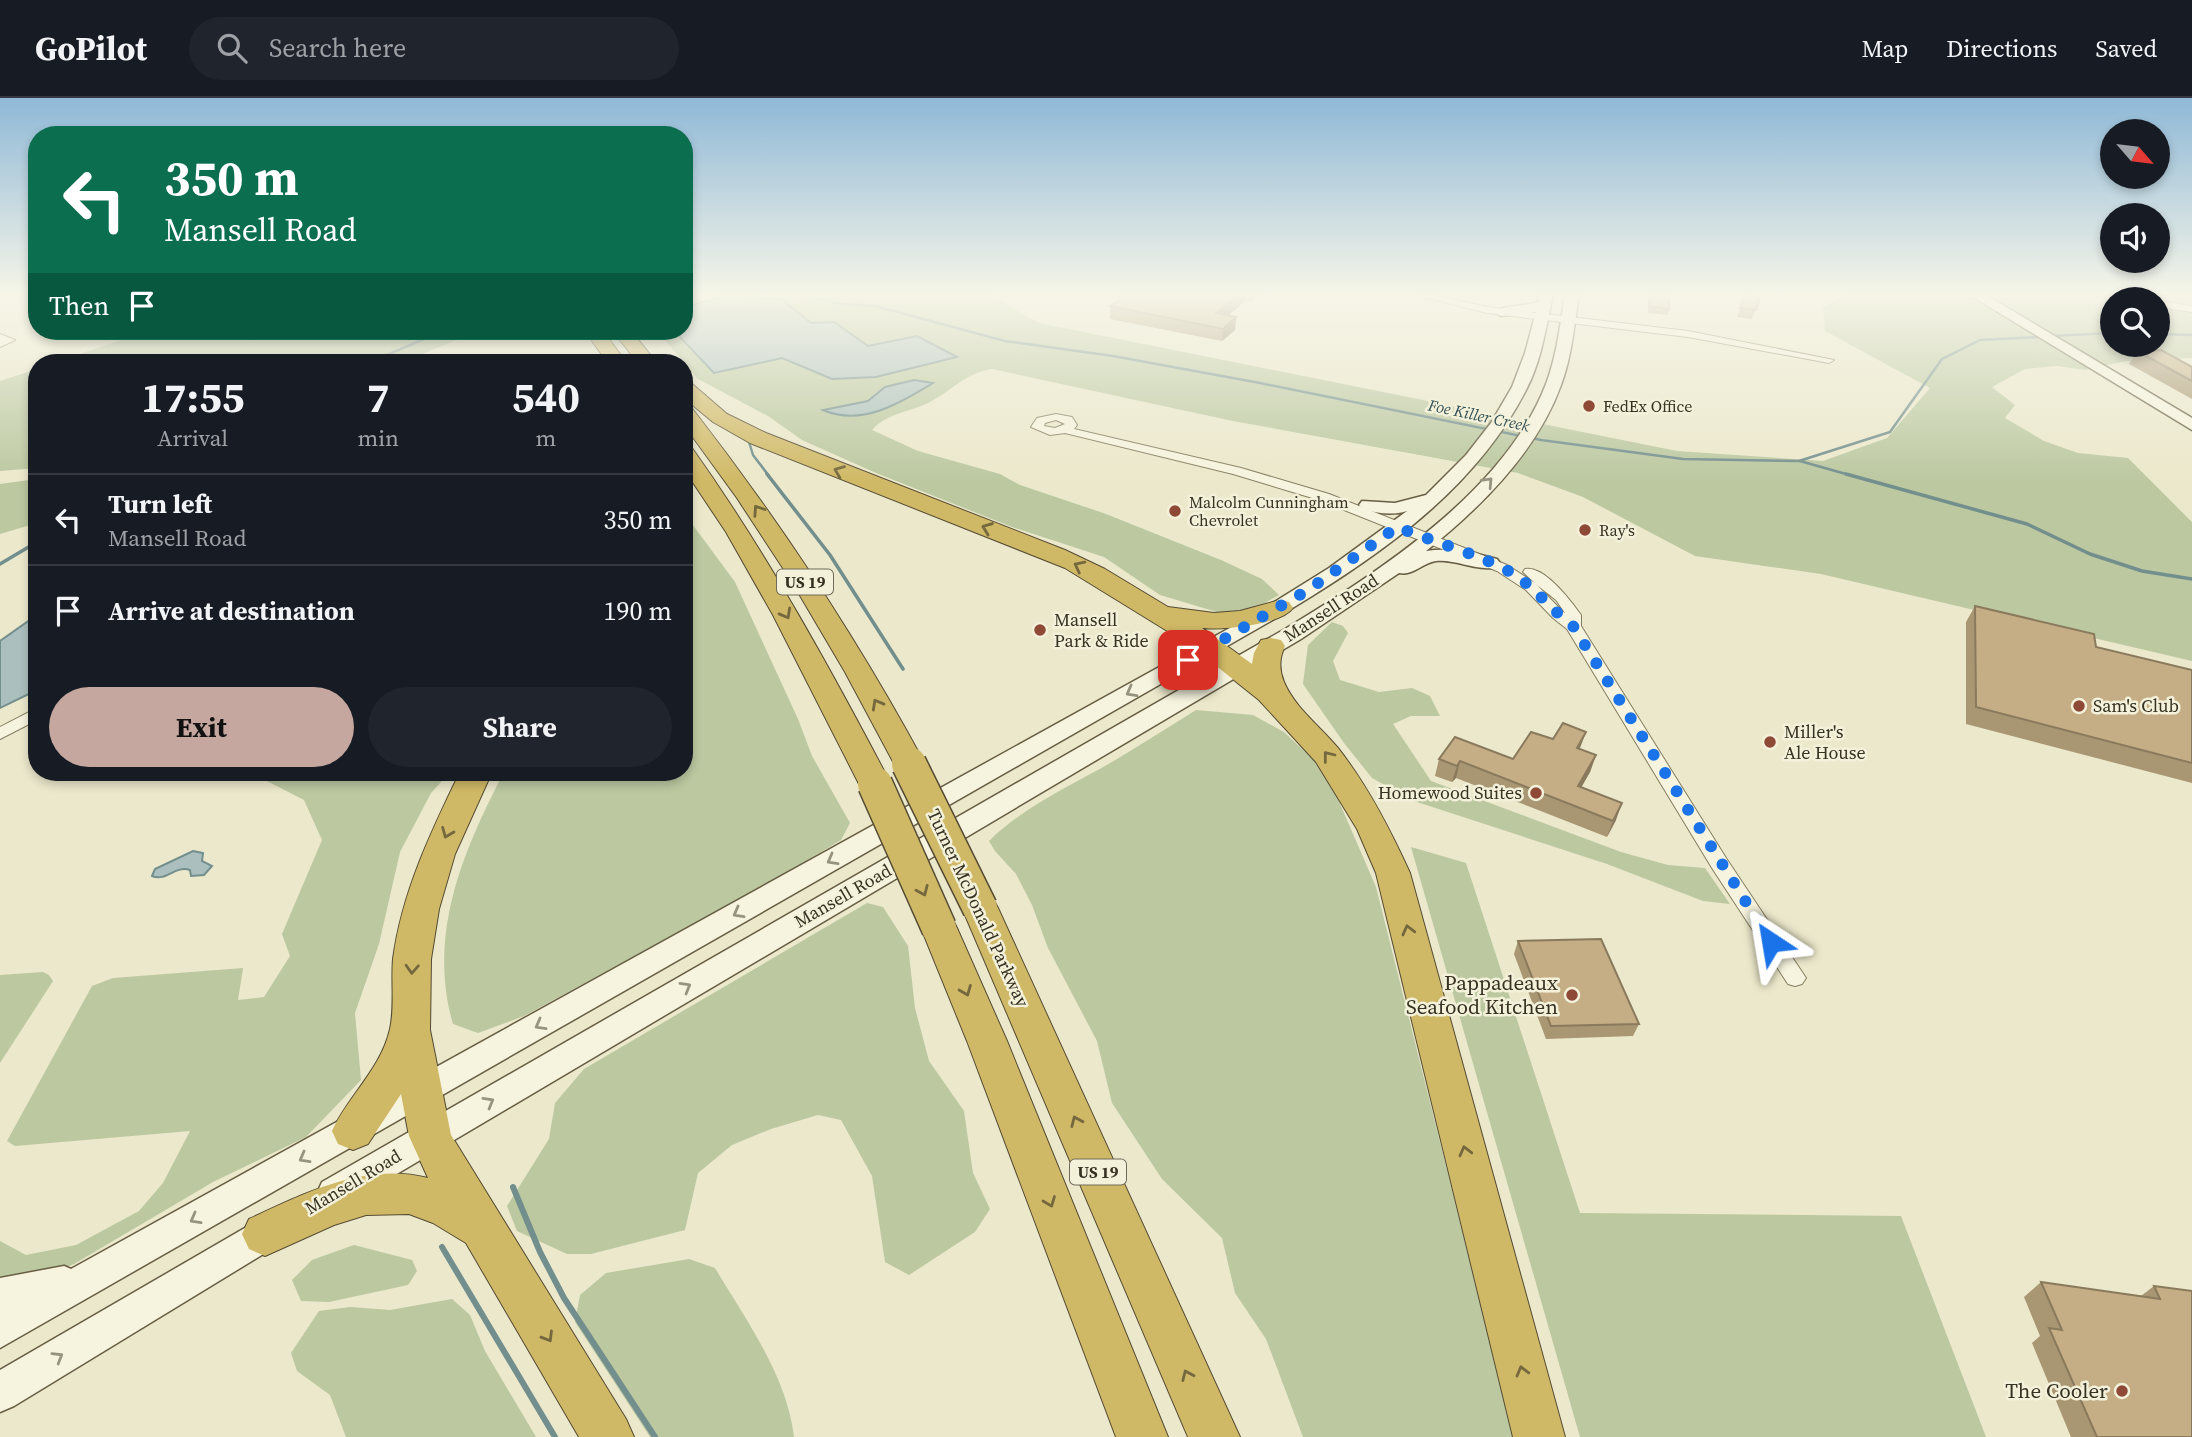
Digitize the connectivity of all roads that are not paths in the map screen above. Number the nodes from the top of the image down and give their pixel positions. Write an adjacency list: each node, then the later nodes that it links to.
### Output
1 (1531, 357): 12 (main road, Mansell Road)
2 (1561, 357): 13 (main road, Mansell Road, one-way to 2)
3 (1815, 357): 6 (street)
4 (2088, 357): 10 (main road)
5 (2091, 357): 8 (main road)
6 (1829, 360)
7 (693, 395): 19 (highway, one-way to 7)
8 (2188, 410)
9 (693, 423): 45 (highway, Turner McDonald Parkway / US 19, one-way to 9, bridge)
10 (2192, 425)
11 (693, 466): 44 (highway, US 19, one-way to 44, bridge)
12 (1437, 493): 14 (main road); 15 (main road, Mansell Road)
13 (1468, 503): 16 (main road, Mansell Road); 17 (main road)
14 (1368, 505): 15 (street); 15 (street)
15 (1400, 524): 16 (street); 20 (main road, Mansell Road)
16 (1429, 537): 17 (street); 18 (main road, Mansell Road)
17 (1491, 559): 18 (main road); 32 (street)
18 (1361, 590): 22 (main road, Mansell Road)
19 (1148, 606): 20 (highway); 21 (highway)
20 (1280, 608): 21 (main road, Mansell Road)
21 (1212, 646): 23 (highway); 29 (main road, Mansell Road, one-way to 29)
22 (1271, 646): 23 (main road, Mansell Road); 24 (highway)
23 (1238, 666): 24 (highway); 31 (main road, Mansell Road)
24 (1283, 704): 46 (highway, one-way to 24)
25 (28, 715): 27 (street)
26 (28, 717): 28 (street)
27 (0, 727)
28 (0, 734)
29 (1045, 740): 31 (main road); 34 (main road, Mansell Road, one-way to 34)
30 (472, 781): 33 (highway, one-way to 33)
31 (989, 811): 36 (main road, Mansell Road, one-way to 31)
32 (1795, 978)
33 (410, 1030): 34 (highway); 35 (highway)
34 (421, 1091): 35 (main road, Mansell Road); 36 (highway)
35 (353, 1131): 39 (main road, Mansell Road, one-way to 39)
36 (430, 1136): 37 (highway); 38 (main road, Mansell Road)
37 (482, 1228): 38 (highway); 43 (highway, one-way to 43)
38 (265, 1234): 42 (main road, Mansell Road, one-way to 38)
39 (92, 1277): 40 (main road); 41 (main road, Mansell Road)
40 (0, 1296)
41 (0, 1329)
42 (0, 1392)
43 (608, 1437)
44 (1142, 1437)
45 (1214, 1437)
46 (1539, 1437)

